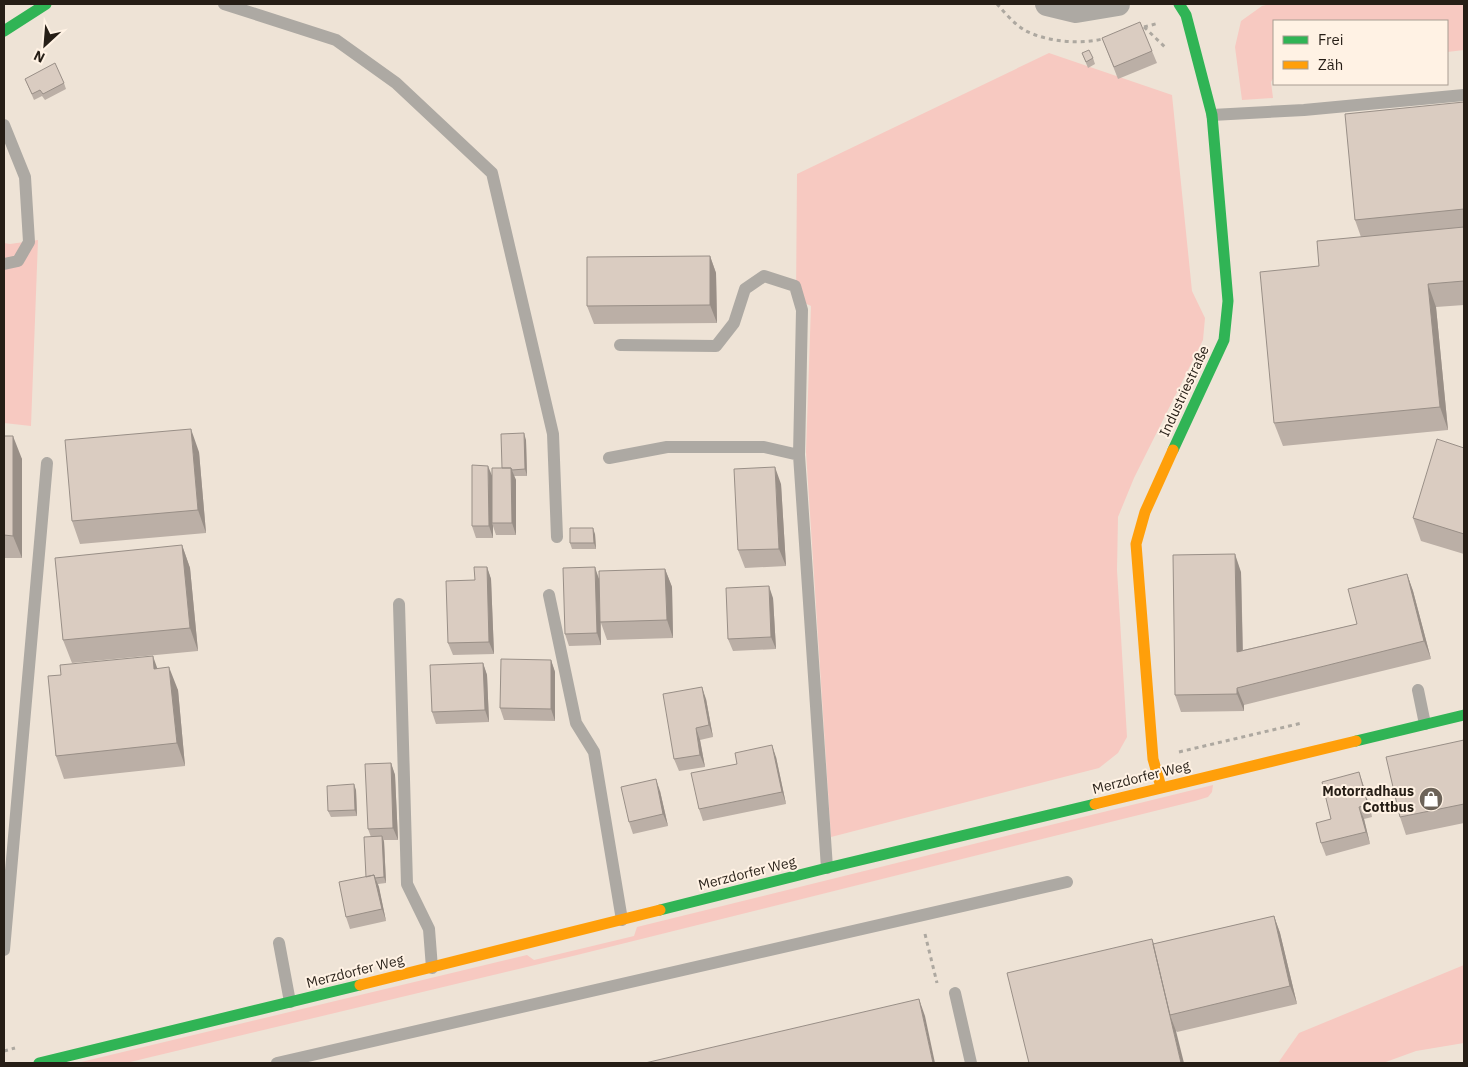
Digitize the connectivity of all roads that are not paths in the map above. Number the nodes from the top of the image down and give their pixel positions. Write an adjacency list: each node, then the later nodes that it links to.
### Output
1 (46, 4): 6 (street)
2 (224, 4): 15 (lane)
3 (1046, 4): 4 (street)
4 (1118, 4)
5 (1179, 4): 8 (street, Industriestraße)
6 (4, 31)
7 (1464, 95): 8 (lane)
8 (1212, 115): 21 (street, Industriestraße)
9 (4, 125): 10 (lane)
10 (4, 264)
11 (620, 345): 12 (lane)
12 (799, 455): 13 (lane); 22 (lane)
13 (609, 458)
14 (47, 463): 26 (lane)
15 (557, 537)
16 (549, 595): 24 (lane)
17 (399, 604): 27 (lane)
18 (1418, 690): 20 (lane)
19 (1464, 715): 20 (street, Merzdorfer Weg)
20 (1424, 724): 21 (street, Merzdorfer Weg)
21 (1161, 787): 22 (street, Merzdorfer Weg)
22 (827, 868): 24 (street, Merzdorfer Weg)
23 (1067, 882): 31 (lane)
24 (622, 920): 27 (street, Merzdorfer Weg)
25 (279, 943): 29 (lane)
26 (4, 950)
27 (432, 968): 29 (street, Merzdorfer Weg)
28 (955, 993): 32 (lane)
29 (290, 1002): 30 (street, Merzdorfer Weg)
30 (39, 1063)
31 (277, 1063)
32 (971, 1063)

